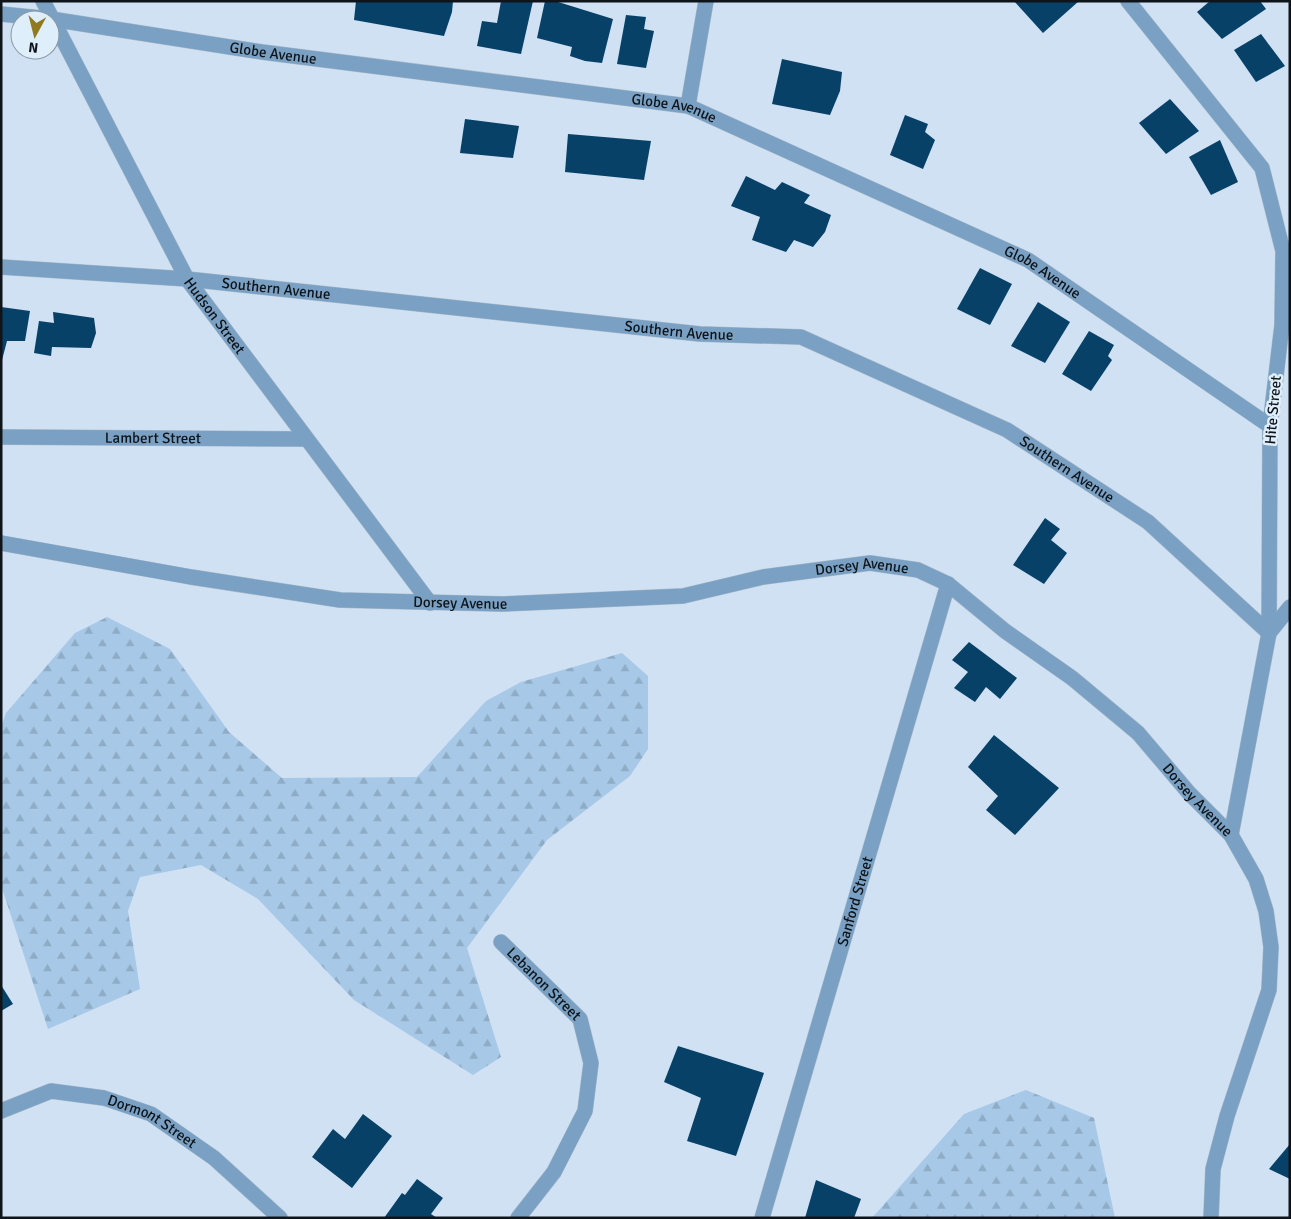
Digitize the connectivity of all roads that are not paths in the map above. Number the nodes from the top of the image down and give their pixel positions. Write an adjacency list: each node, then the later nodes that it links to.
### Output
1 (706, 1): 5 (street)
2 (1128, 1): 8 (street, Hite Street)
3 (60, 21): 5 (street, Globe Avenue)
4 (60, 37): 7 (street, Hudson Street)
5 (688, 106): 8 (street, Globe Avenue)
6 (1, 267): 7 (street, Southern Avenue)
7 (187, 279): 10 (street, Hudson Street); 15 (street, Southern Avenue)
8 (1270, 426): 15 (street, Hite Street)
9 (1, 438): 10 (street, Lambert Street)
10 (306, 439): 13 (street, Hudson Street)
11 (1, 543): 13 (street, Dorsey Avenue)
12 (948, 584): 13 (street, Dorsey Avenue); 16 (street, Dorsey Avenue); 21 (street, Sanford Street)
13 (430, 603)
14 (1290, 607): 15 (street)
15 (1269, 633): 16 (street, Hite Street)
16 (1231, 834): 22 (street, Dorsey Avenue)
17 (501, 942): 20 (street, Lebanon Street)
18 (1, 1111): 19 (street, Dormont Street)
19 (280, 1218)
20 (518, 1218)
21 (762, 1218)
22 (1211, 1218)

